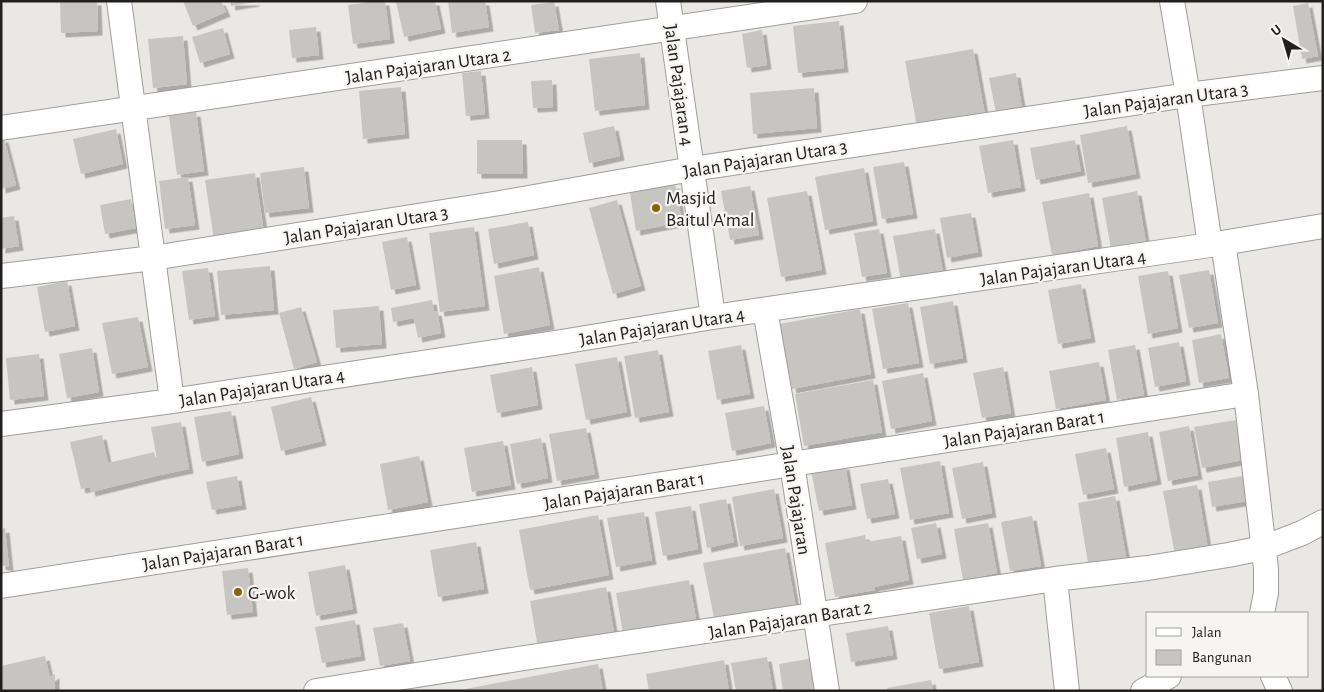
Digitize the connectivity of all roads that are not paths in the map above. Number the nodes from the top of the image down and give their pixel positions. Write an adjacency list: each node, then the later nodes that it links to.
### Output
1 (119, 1): 8 (street)
2 (668, 1): 5 (street, Jalan Pajajaran 4)
3 (855, 1): 5 (street, Jalan Pajajaran Utara 2)
4 (1172, 1): 7 (street)
5 (672, 30): 8 (street, Jalan Pajajaran Utara 2); 10 (street, Jalan Pajajaran 4)
6 (1323, 78): 7 (street, Jalan Pajajaran Utara 3)
7 (1188, 95): 10 (street, Jalan Pajajaran Utara 3); 12 (street)
8 (135, 109): 9 (street, Jalan Pajajaran Utara 2); 13 (street)
9 (1, 128)
10 (692, 169): 13 (street, Jalan Pajajaran Utara 3); 16 (street, Jalan Pajajaran 4)
11 (1323, 226): 12 (street, Jalan Pajajaran Utara 4)
12 (1217, 244): 15 (street, Jalan Pajajaran Utara 4); 17 (street)
13 (153, 258): 14 (street, Jalan Pajajaran Utara 3); 18 (street)
14 (1, 276)
15 (764, 310): 16 (street, Jalan Pajajaran Utara 4); 20 (street, Jalan Pajajaran)
16 (713, 317): 18 (street, Jalan Pajajaran Utara 4)
17 (1246, 394): 20 (street, Jalan Pajajaran Barat 1); 22 (street)
18 (172, 401): 19 (street, Jalan Pajajaran Utara 4)
19 (1, 424)
20 (792, 464): 24 (street, Jalan Pajajaran Barat 1); 26 (street, Jalan Pajajaran)
21 (1323, 522): 22 (street, Jalan Pajajaran Barat 2)
22 (1263, 548): 23 (street, Jalan Pajajaran Barat 2); 25 (street)
23 (1055, 579): 26 (street, Jalan Pajajaran Barat 2); 31 (street)
24 (1, 586)
25 (1262, 612)
26 (815, 615): 29 (street, Jalan Pajajaran Barat 2); 30 (street, Jalan Pajajaran)
27 (1168, 677): 32 (street)
28 (1273, 677): 33 (street)
29 (316, 691)
30 (827, 691)
31 (1067, 691)
32 (1143, 691)
33 (1280, 691)

